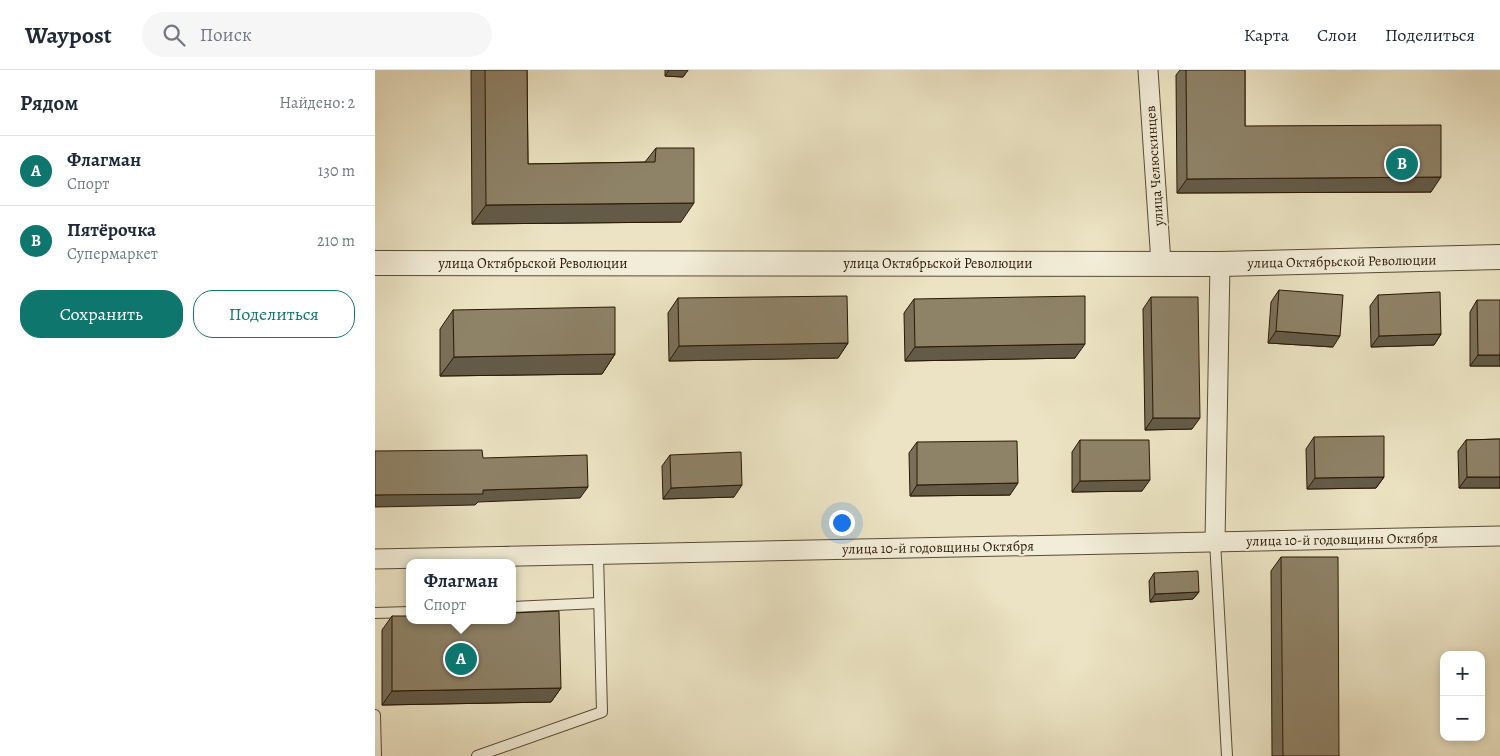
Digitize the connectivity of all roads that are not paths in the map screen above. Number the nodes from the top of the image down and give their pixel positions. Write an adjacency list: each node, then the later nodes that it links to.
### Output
1 (1148, 70): 4 (street, улица Челюскинцев)
2 (1500, 257): 5 (street, улица Октябрьской Революции)
3 (375, 263): 4 (street, улица Октябрьской Революции)
4 (1161, 263): 5 (street, улица Октябрьской Революции)
5 (1220, 264): 7 (street)
6 (1500, 536): 7 (street, улица 10-й годовщины Октября)
7 (1215, 541): 8 (street, улица 10-й годовщины Октября); 17 (lane)
8 (598, 554): 9 (street, улица 10-й годовщины Октября); 10 (lane)
9 (375, 558)
10 (599, 603): 11 (lane); 16 (lane)
11 (516, 607)
12 (406, 612): 13 (lane)
13 (375, 613)
14 (375, 715): 15 (lane)
15 (376, 756)
16 (477, 756)
17 (1227, 756)

